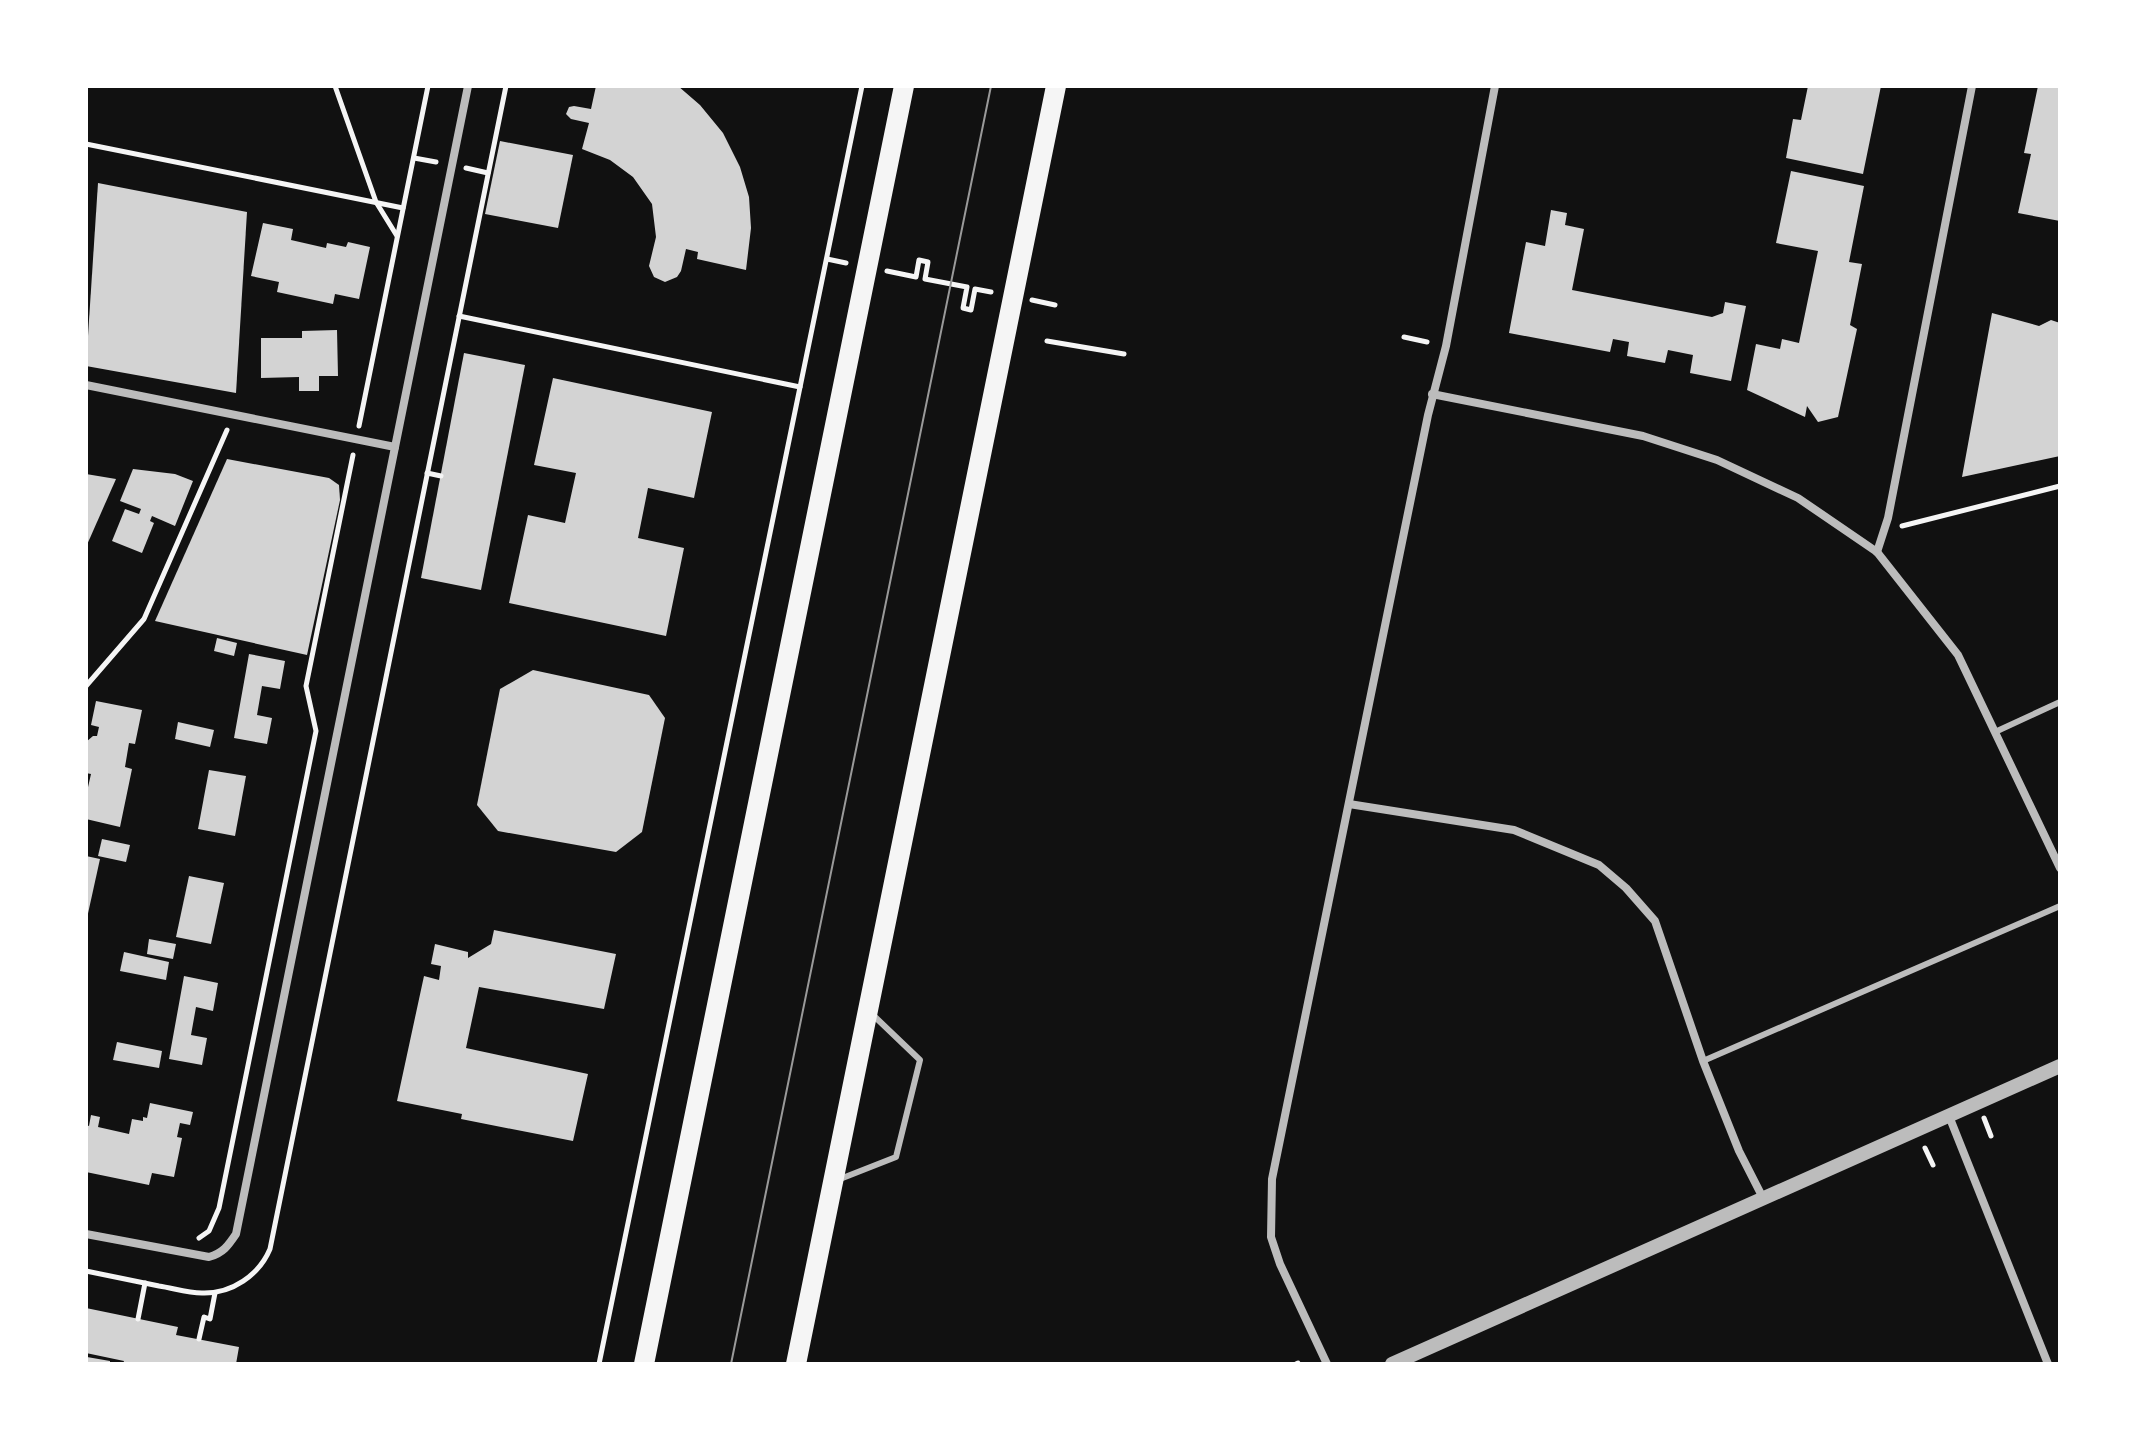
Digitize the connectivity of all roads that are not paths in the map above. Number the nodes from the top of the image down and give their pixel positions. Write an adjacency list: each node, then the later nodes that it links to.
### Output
1 (468, 86): 8 (street)
2 (904, 86): 22 (highway)
3 (1056, 86): 15 (highway)
4 (1495, 86): 7 (street)
5 (1972, 86): 9 (street)
6 (86, 385): 8 (street)
7 (1432, 394): 9 (street); 12 (street)
8 (395, 447): 21 (street)
9 (1877, 552): 11 (street)
10 (2060, 702): 11 (lane)
11 (1995, 732): 13 (street)
12 (1349, 804): 16 (street); 24 (street)
13 (2060, 868)
14 (2060, 906): 16 (lane)
15 (868, 1010): 19 (highway); 19 (lane)
16 (1703, 1061): 20 (street)
17 (2060, 1066): 18 (street)
18 (1949, 1116): 20 (street); 26 (street)
19 (832, 1182): 23 (highway)
20 (1763, 1198): 25 (street)
21 (86, 1234)
22 (644, 1364)
23 (796, 1364)
24 (1327, 1364)
25 (1392, 1364)
26 (2048, 1364)

